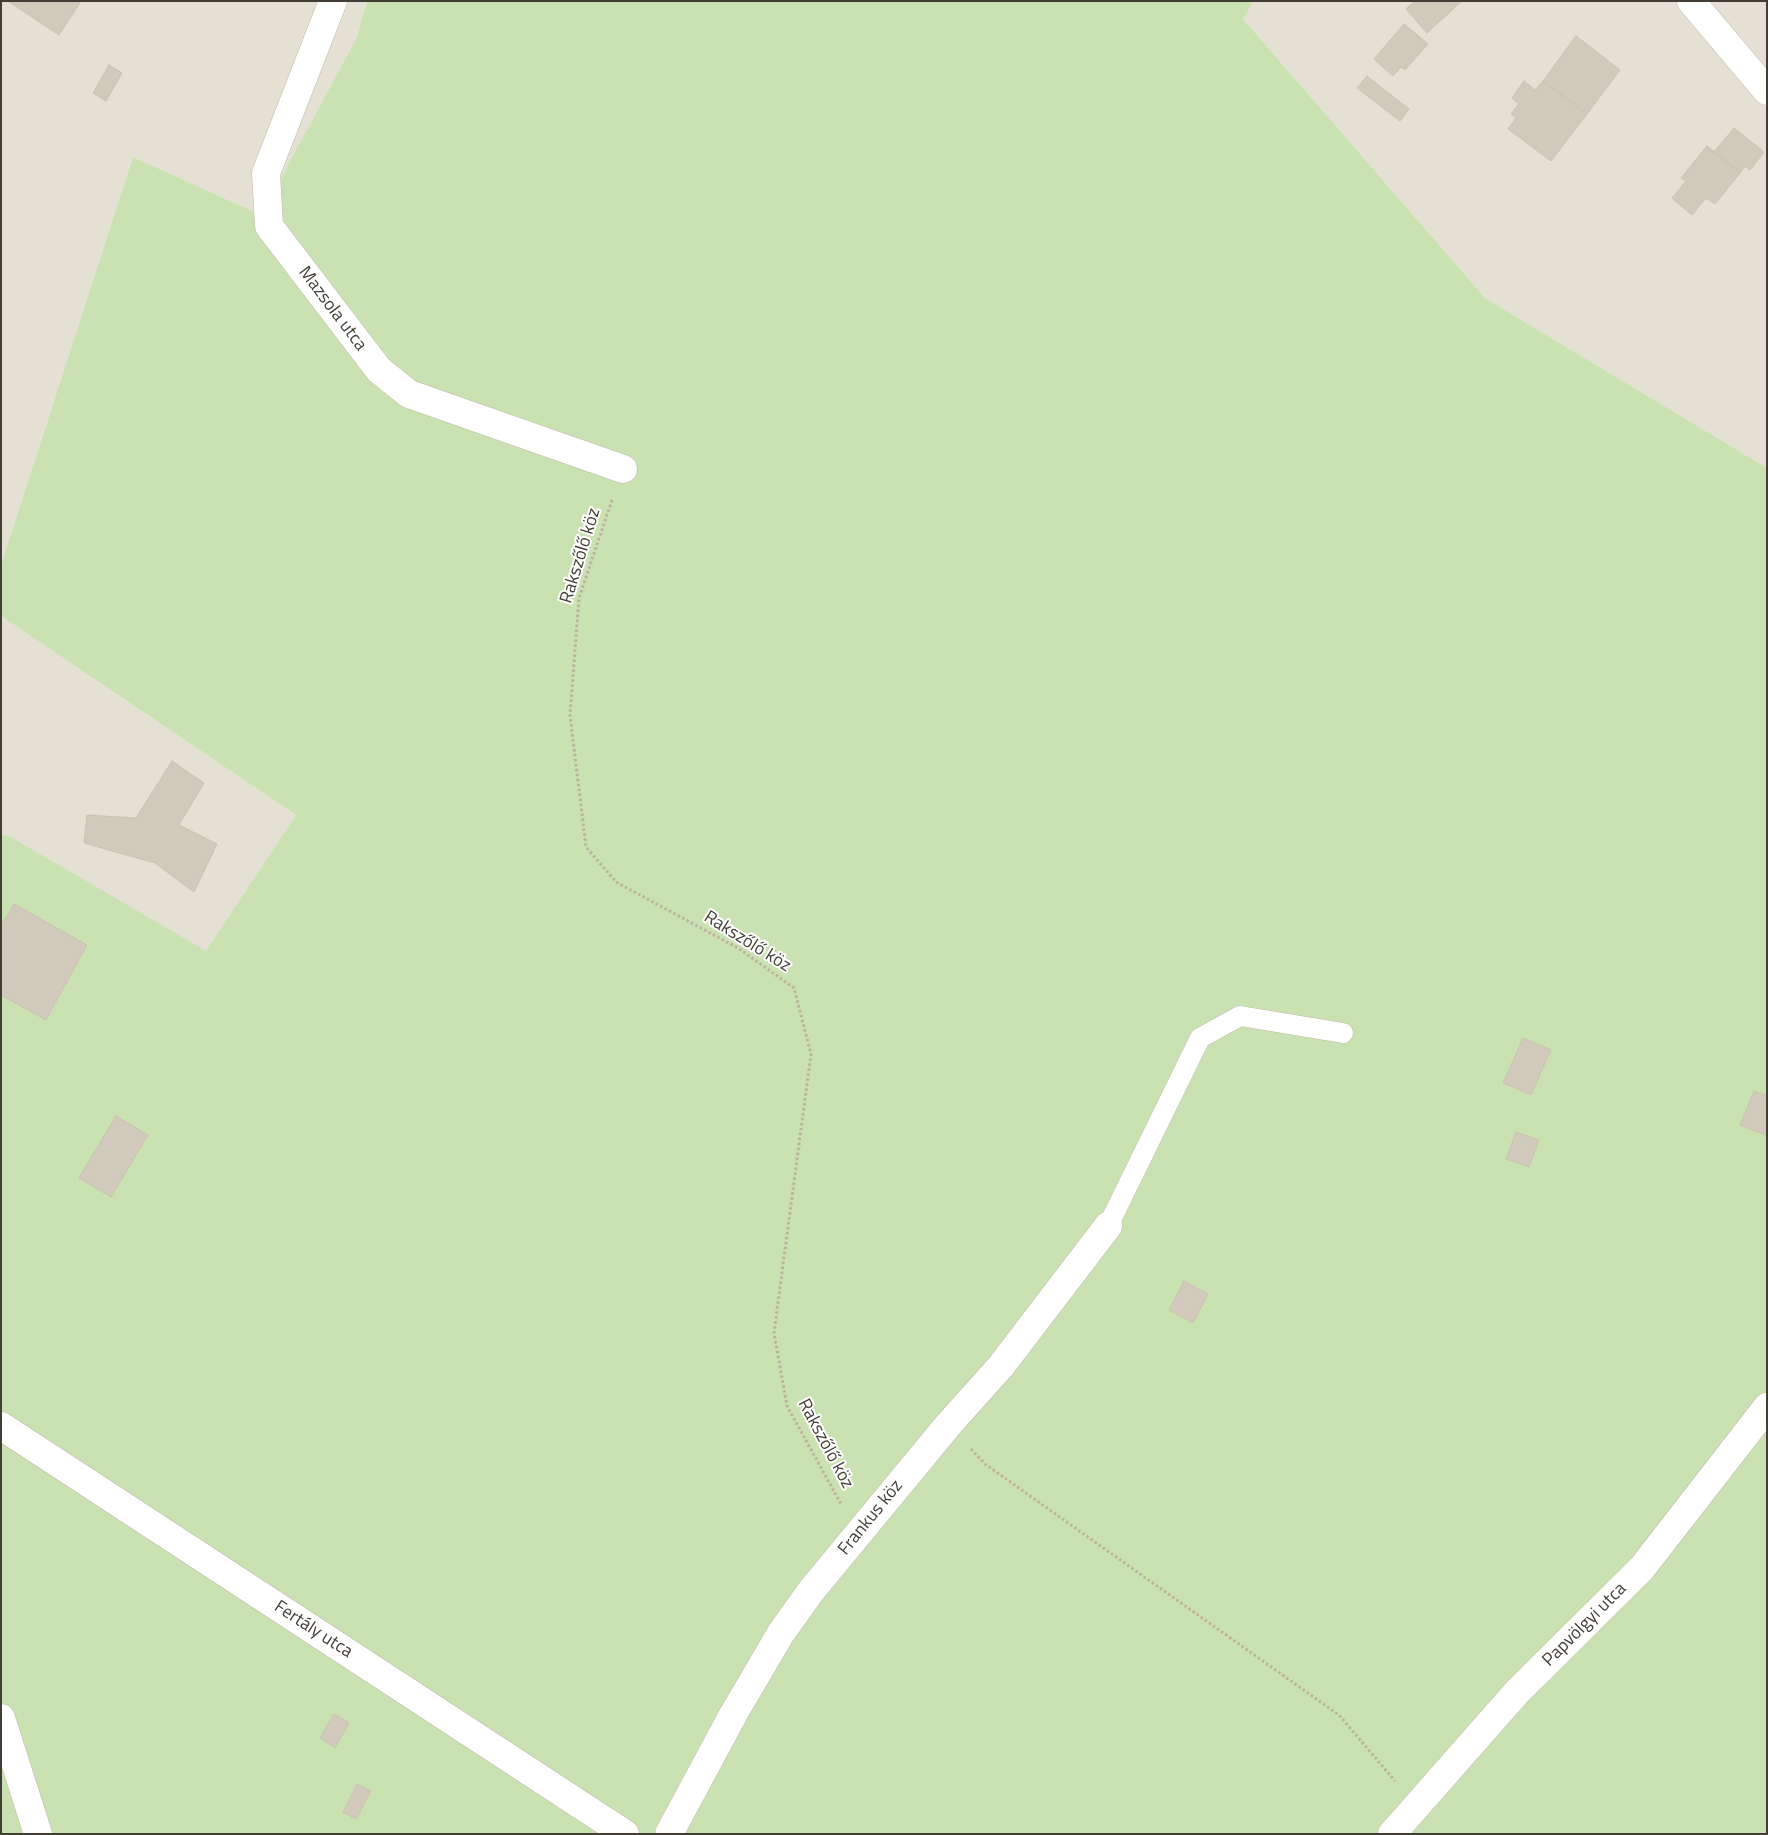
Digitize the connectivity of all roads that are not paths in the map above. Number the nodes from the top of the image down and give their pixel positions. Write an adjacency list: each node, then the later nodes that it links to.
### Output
1 (333, 1): 4 (street, Mazsola utca)
2 (1691, 1): 3 (street)
3 (1767, 91)
4 (623, 469)
5 (1343, 1033): 6 (lane)
6 (1108, 1226): 12 (street, Frankus köz)
7 (1767, 1407): 13 (street, Papvölgyi utca)
8 (1, 1426): 11 (street, Fertály utca)
9 (1, 1718): 10 (street)
10 (32, 1832)
11 (625, 1834)
12 (670, 1834)
13 (1392, 1834)

